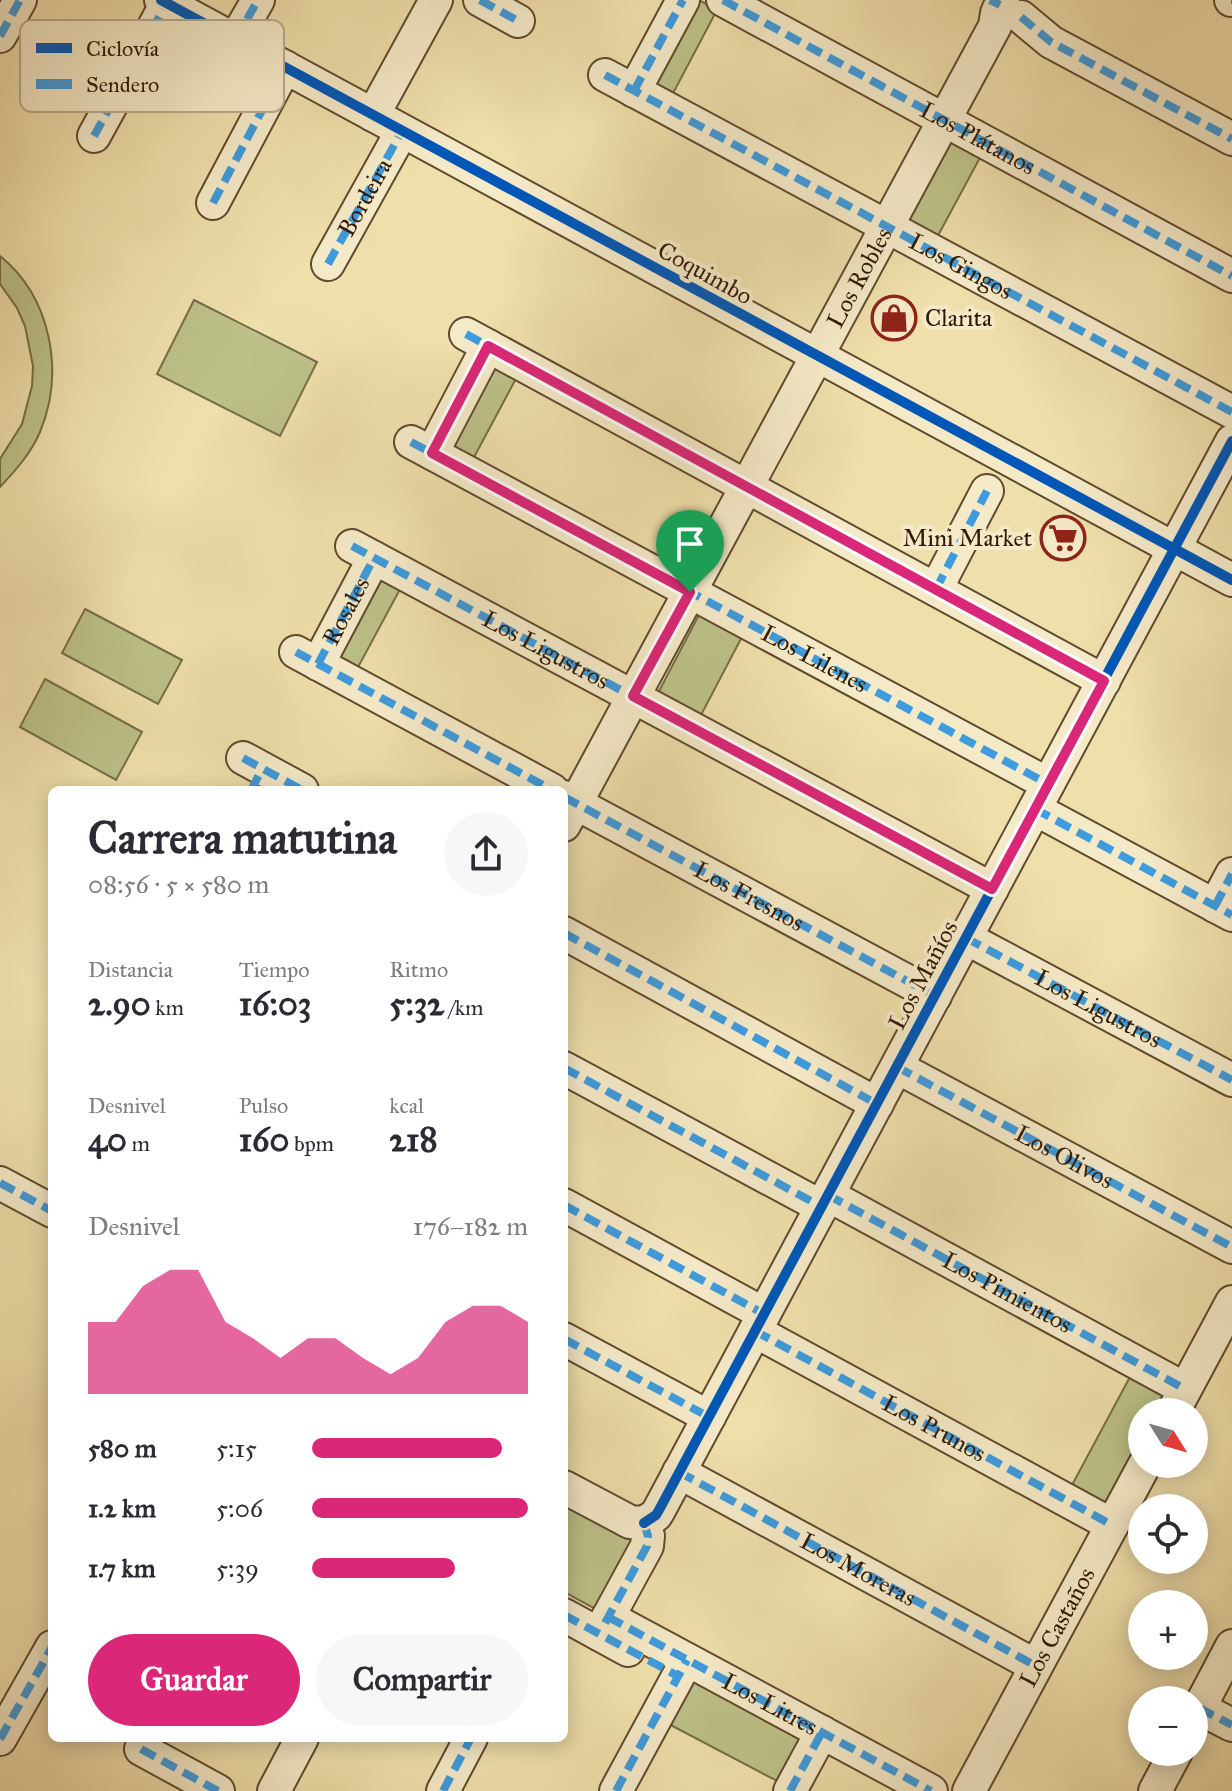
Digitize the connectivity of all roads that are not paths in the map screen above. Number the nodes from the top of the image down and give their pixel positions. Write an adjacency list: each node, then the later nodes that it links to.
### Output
1 (20, 0): 13 (street)
2 (258, 0): 11 (street)
3 (436, 0): 19 (street)
4 (480, 0): 12 (street)
5 (683, 0): 16 (street)
6 (723, 0): 20 (street, Los Plátanos)
7 (164, 2): 9 (street); 10 (street, Coquimbo)
8 (1009, 8): 20 (street, Los Robles); 23 (street)
9 (155, 20)
10 (198, 20)
11 (246, 20)
12 (518, 21)
13 (0, 36)
14 (285, 67): 19 (street, Coquimbo)
15 (605, 75): 16 (street, Los Gingos)
16 (634, 91): 25 (street, Los Gingos)
17 (107, 112): 22 (street)
18 (261, 112): 24 (street)
19 (373, 115): 21 (street, Coquimbo)
20 (945, 120): 25 (street, Los Robles); 27 (street, Los Plátanos)
21 (402, 131): 26 (street, Bordeira); 28 (street, Coquimbo)
22 (94, 136)
23 (1232, 139)
24 (213, 203)
25 (886, 227): 28 (street, Los Robles); 29 (street, Los Gingos)
26 (328, 264)
27 (1232, 276)
28 (816, 356): 31 (street, Los Robles); 33 (street, Coquimbo)
29 (1232, 412)
30 (1232, 441): 33 (street, Los Mañíos)
31 (746, 486): 36 (street); 37 (street, Los Robles); 37 (street, Los Lilenes)
32 (987, 491): 36 (street)
33 (1175, 549): 35 (street, Coquimbo); 39 (street, Los Mañíos)
34 (363, 552): 38 (street, Rosales); 40 (street, Los Ligustros)
35 (1232, 580)
36 (936, 589): 39 (street)
37 (690, 592): 40 (street, Los Robles); 44 (street, Los Lilenes)
38 (307, 658): 43 (street, Los Fresnos)
39 (1104, 681): 44 (street, Los Mañíos)
40 (633, 696): 45 (street, Los Robles); 48 (street, Los Ligustros)
41 (252, 772): 42 (street)
42 (291, 786)
43 (532, 786)
44 (1042, 797): 48 (street, Los Mañíos); 49 (street, Los Lilenes)
45 (568, 798)
46 (568, 806): 52 (street, Los Fresnos)
47 (1232, 874): 49 (street)
48 (992, 889): 51 (street, Los Mañíos)
49 (1224, 910)
50 (568, 935): 56 (street)
51 (966, 938): 52 (street, Los Mañíos); 55 (street, Los Ligustros)
52 (935, 996): 53 (street, Los Mañíos)
53 (897, 1067): 56 (street, Los Mañíos); 61 (street, Los Olivos)
54 (568, 1070): 58 (street, Los Pimientos)
55 (1232, 1080)
56 (877, 1104): 58 (street, Los Mañíos)
57 (0, 1183): 60 (street)
58 (825, 1201): 63 (street, Los Mañíos); 65 (street, Los Pimientos)
59 (568, 1207): 63 (street, Los Prunos)
60 (48, 1209)
61 (1232, 1247)
62 (1232, 1302): 66 (street)
63 (760, 1322): 67 (street, Los Mañíos); 72 (street, Los Prunos)
64 (568, 1341): 67 (street)
65 (1174, 1398)
66 (1181, 1398)
67 (709, 1417): 68 (street, Los Mañíos)
68 (679, 1472): 71 (street, Los Mañíos); 77 (street, Los Moreras)
69 (1137, 1478): 72 (street, Los Castaños)
70 (568, 1489): 71 (street)
71 (644, 1523): 74 (street)
72 (1112, 1525): 77 (street, Los Castaños)
73 (568, 1616): 74 (street, Los Litres)
74 (603, 1626): 78 (street, Los Litres)
75 (1232, 1646): 79 (street)
76 (48, 1654): 83 (street)
77 (1036, 1666): 94 (street, Los Castaños)
78 (683, 1668): 82 (street, Los Litres); 91 (street)
79 (1208, 1692)
80 (1208, 1717): 81 (street)
81 (1232, 1725)
82 (822, 1732): 92 (street); 93 (street, Los Litres)
83 (0, 1739)
84 (300, 1742): 89 (street)
85 (469, 1742): 90 (street)
86 (141, 1749): 88 (street)
87 (1168, 1766): 95 (street)
88 (218, 1791)
89 (274, 1791)
90 (443, 1791)
91 (616, 1791)
92 (790, 1791)
93 (931, 1791)
94 (969, 1791)
95 (1155, 1791)

